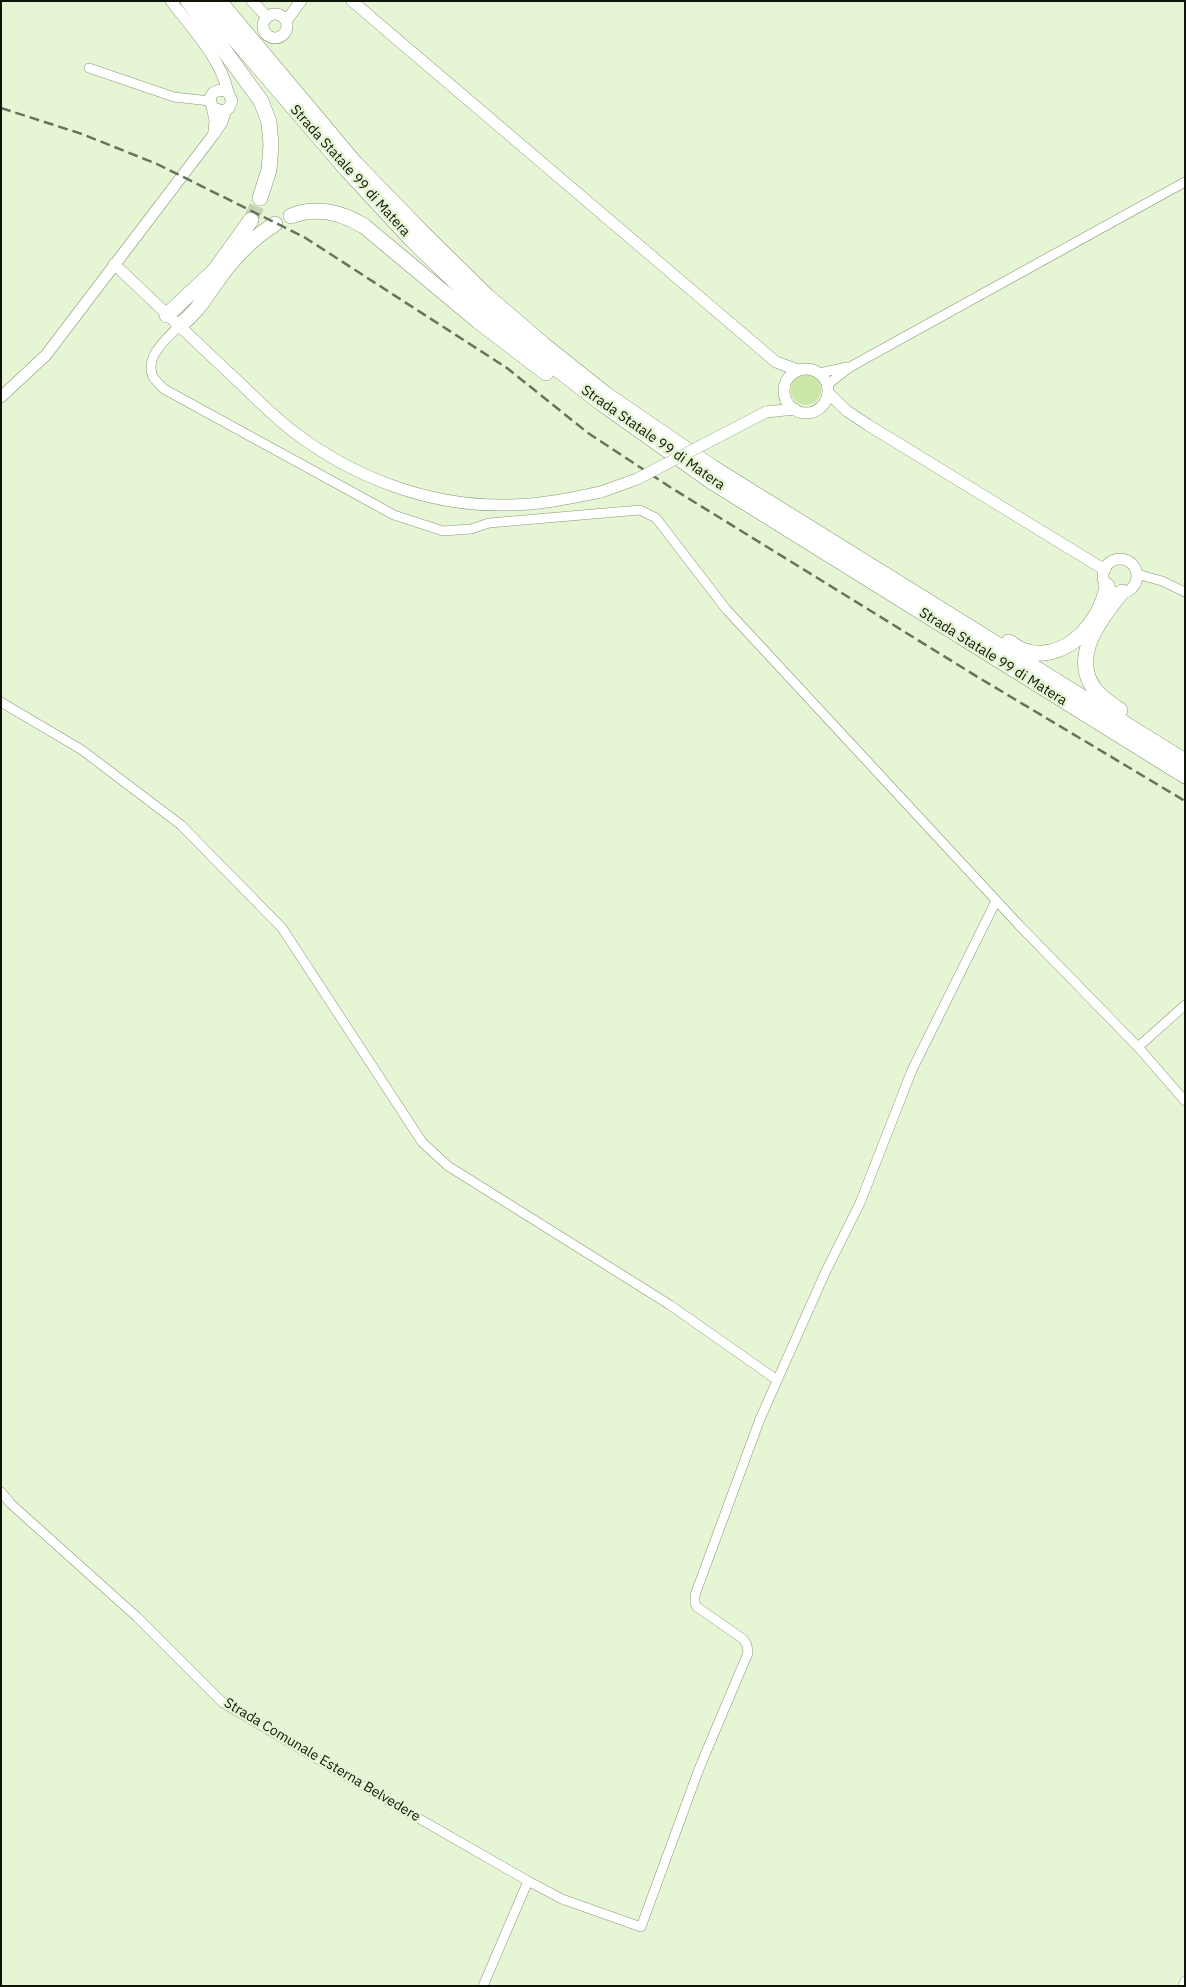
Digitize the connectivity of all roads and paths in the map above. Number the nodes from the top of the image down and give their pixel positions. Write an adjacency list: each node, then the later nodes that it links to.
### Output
1 (171, 1): 10 (street)
2 (188, 1): 17 (highway)
3 (202, 1): 35 (highway, Strada Statale 99 di Matera)
4 (220, 1): 36 (highway)
5 (252, 1): 8 (street)
6 (301, 1): 9 (street)
7 (352, 1): 24 (street)
8 (267, 17): 9 (street); 9 (street)
9 (286, 21)
10 (218, 66): 12 (street); 13 (street)
11 (89, 68): 13 (street)
12 (228, 92): 13 (street); 14 (street)
13 (213, 100): 14 (street); 15 (street)
14 (226, 110): 15 (street)
15 (214, 134): 21 (street)
16 (1185, 182): 25 (street)
17 (260, 198)
18 (291, 216): 35 (highway)
19 (251, 220): 22 (highway)
20 (276, 224): 23 (highway)
21 (114, 264): 22 (street); 30 (street)
22 (168, 315): 23 (street)
23 (179, 326): 34 (street, bridge); 46 (street)
24 (776, 362): 26 (street); 28 (street)
25 (850, 367): 27 (street); 29 (street)
26 (798, 370): 27 (street); 28 (street)
27 (820, 373): 29 (street)
28 (785, 389): 32 (street); 34 (street)
29 (828, 389): 31 (street); 33 (street)
30 (1, 397)
31 (821, 407): 32 (street); 33 (street)
32 (795, 409): 34 (street)
33 (847, 411): 37 (street)
34 (766, 412)
35 (712, 482): 45 (highway, Strada Statale 99 di Matera)
36 (838, 546): 39 (highway); 44 (highway)
37 (1104, 570): 38 (street); 39 (street)
38 (1137, 574): 40 (street); 41 (street)
39 (1107, 586): 40 (street)
40 (1122, 592): 43 (highway)
41 (1185, 592)
42 (1, 702): 50 (street)
43 (1185, 752)
44 (1185, 761)
45 (1185, 776)
46 (996, 901): 48 (street); 50 (street)
47 (1185, 1005): 48 (street)
48 (1138, 1047): 49 (street)
49 (1185, 1101)
50 (777, 1380): 52 (street, Strada Comunale Esterna Belvedere)
51 (1, 1492): 52 (street, Strada Comunale Esterna Belvedere)
52 (528, 1881): 54 (street)
53 (1185, 1981): 55 (street)
54 (482, 1986)
55 (1183, 1986)

